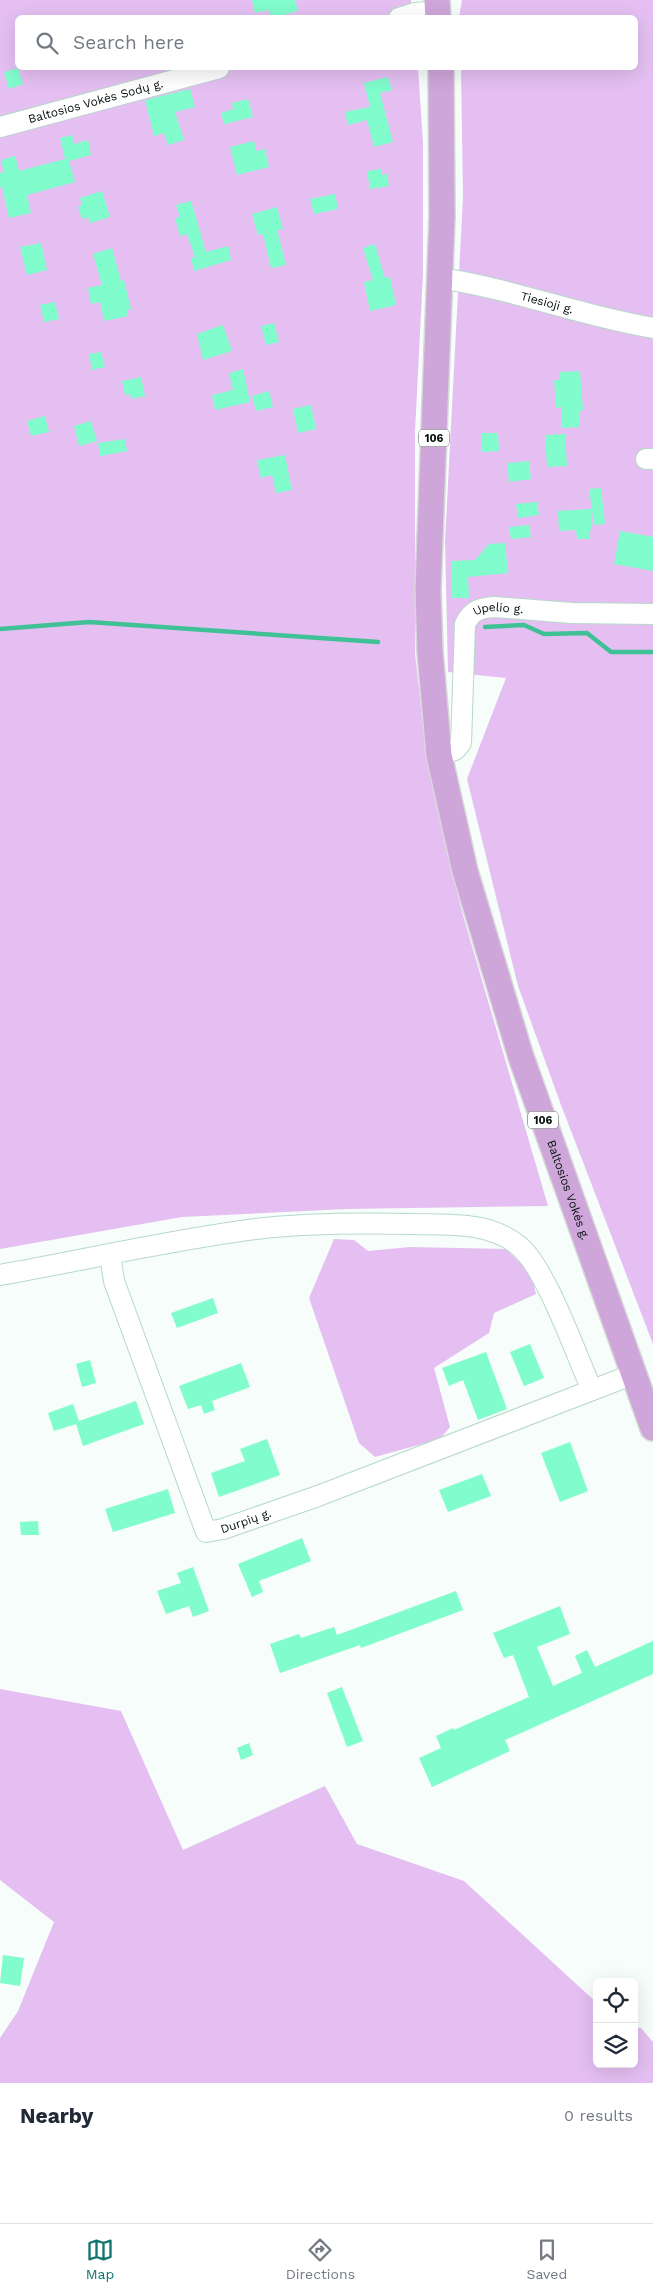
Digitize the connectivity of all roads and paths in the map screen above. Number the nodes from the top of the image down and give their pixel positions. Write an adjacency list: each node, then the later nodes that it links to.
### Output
1 (438, 10): 2 (street)
2 (409, 15)
3 (212, 70): 5 (street, Baltosios Vokės Sodų g.)
4 (441, 70): 6 (main road, 106)
5 (0, 127)
6 (440, 278): 7 (street, Tiesioji g.); 9 (main road, 106)
7 (653, 328)
8 (653, 614): 9 (street, Upelio g.)
9 (439, 755): 12 (main road, Baltosios Vokės g. / 106)
10 (110, 1256): 11 (street); 13 (street); 13 (street, Durpių g.)
11 (0, 1275)
12 (634, 1374): 13 (street, Durpių g.); 14 (main road, Baltosios Vokės g. / 106)
13 (592, 1390)
14 (653, 1428)

